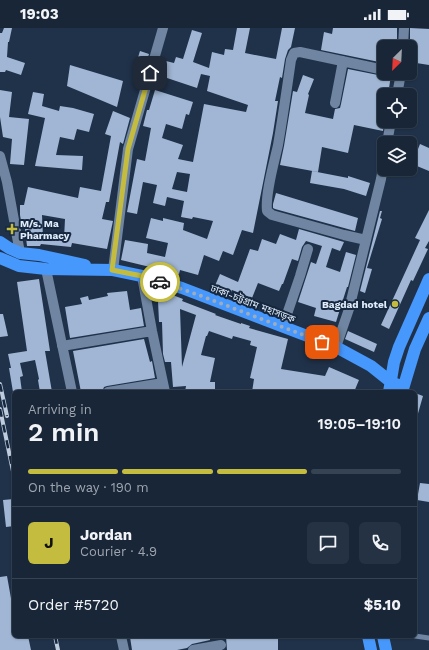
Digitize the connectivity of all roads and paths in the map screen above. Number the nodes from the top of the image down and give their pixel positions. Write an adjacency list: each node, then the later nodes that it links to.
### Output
1 (163, 28): 16 (street)
2 (404, 28): 3 (street)
3 (404, 40)
4 (343, 61): 5 (street); 6 (street); 9 (street)
5 (377, 68)
6 (335, 103)
7 (0, 156): 12 (street)
8 (382, 176): 9 (street)
9 (366, 240): 23 (street)
10 (0, 242): 12 (highway, ঢাকা-চট্টগ্রাম মহাসড়ক)
11 (308, 248): 20 (street)
12 (20, 253): 15 (highway, ঢাকা-চট্টগ্রাম মহাসড়ক)
13 (0, 258): 14 (highway, ঢাকা-চট্টগ্রাম মহাসড়ক)
14 (46, 269): 15 (highway, ঢাকা-চট্টগ্রাম মহাসড়ক); 22 (street)
15 (98, 270): 16 (highway, ঢাকা-চট্টগ্রাম মহাসড়ক)
16 (112, 270): 17 (highway, ঢাকা-চট্টগ্রাম মহাসড়ক)
17 (142, 276): 20 (highway, ঢাকা-চট্টগ্রাম মহাসড়ক); 21 (street)
18 (429, 279): 24 (highway)
19 (429, 318): 26 (highway)
20 (283, 326): 23 (highway, ঢাকা-চট্টগ্রাম মহাসড়ক)
21 (152, 331): 22 (street); 25 (street)
22 (62, 346): 27 (street)
23 (336, 347): 24 (highway, ঢাকা-চট্টগ্রাম মহাসড়ক)
24 (390, 387): 26 (highway, ঢাকা-চট্টগ্রাম মহাসড়ক)
25 (164, 388): 28 (street)
26 (402, 389)
27 (72, 390)
28 (136, 390)
29 (417, 636): 33 (lane)
30 (121, 638): 35 (street)
31 (368, 638): 37 (highway)
32 (383, 638): 38 (highway)
33 (429, 638)
34 (221, 644): 36 (street)
35 (124, 650)
36 (192, 650)
37 (371, 650)
38 (386, 650)

